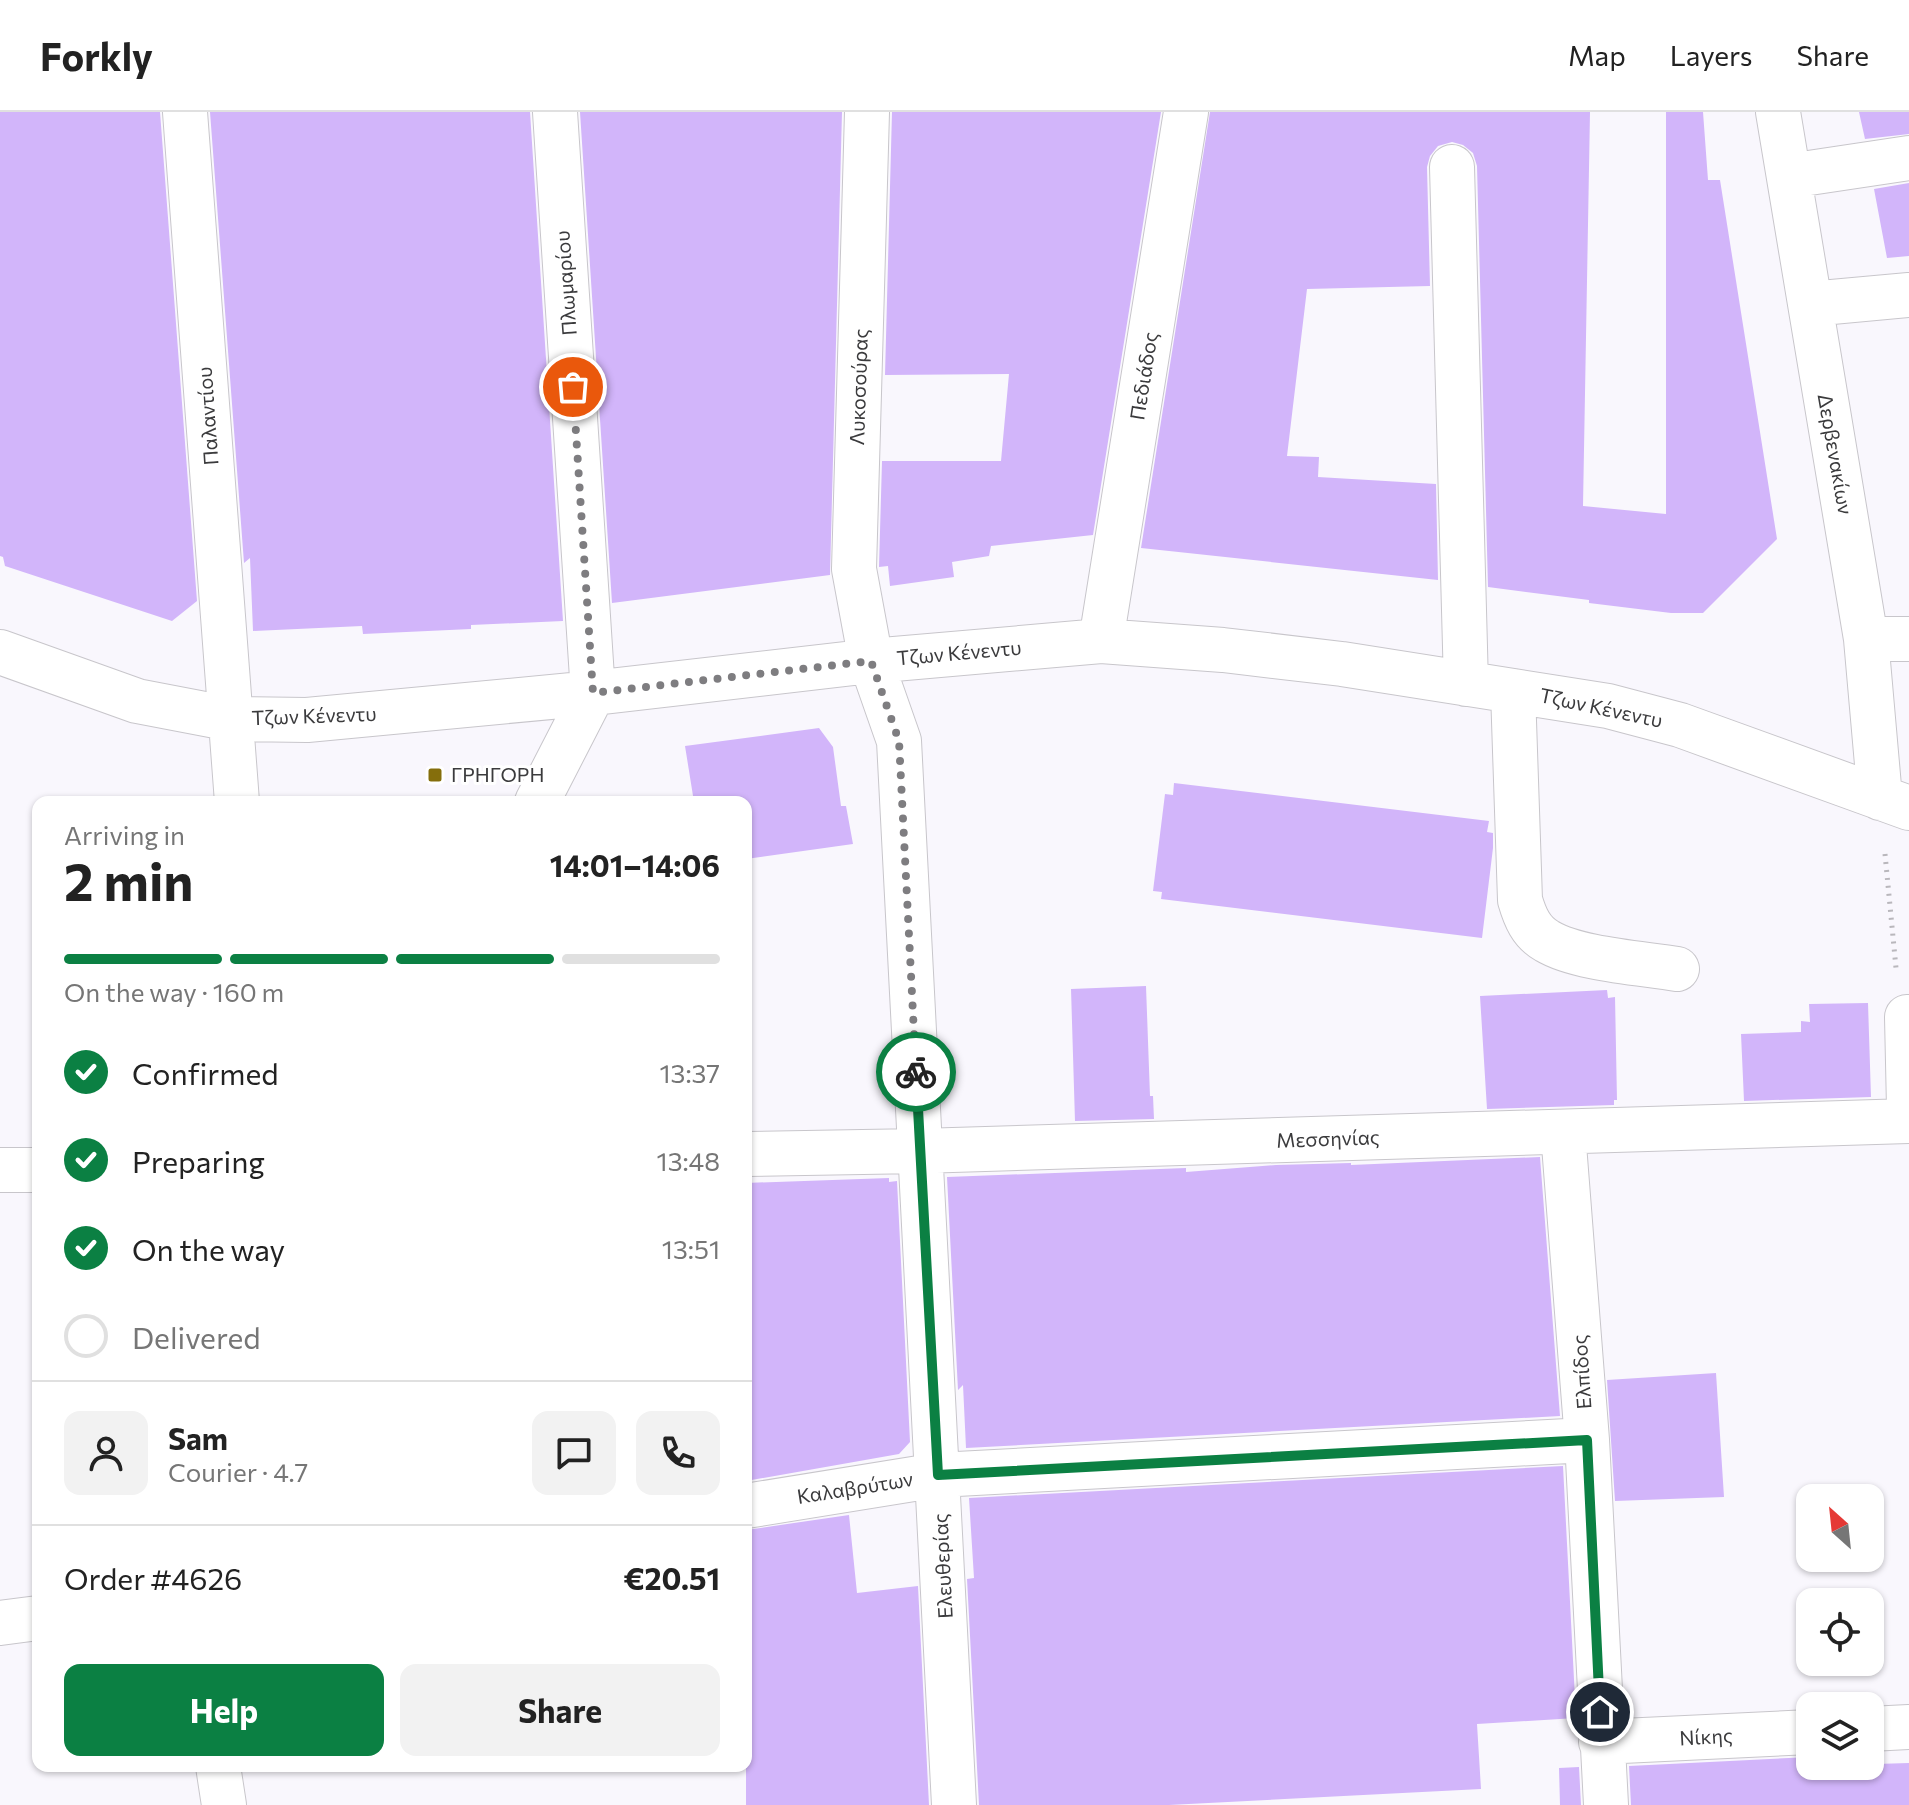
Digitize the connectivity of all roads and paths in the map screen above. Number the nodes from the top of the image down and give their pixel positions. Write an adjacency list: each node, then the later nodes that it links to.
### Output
1 (185, 112): 19 (street, Παλαντίου)
2 (555, 112): 18 (street, Πλωμαρίου)
3 (867, 112): 15 (street, Λυκοσούρας)
4 (1186, 112): 13 (street, Πεδιάδος)
5 (1778, 112): 8 (street, Δερβενακίων)
6 (1909, 158): 8 (street)
7 (1452, 167): 16 (street)
8 (1789, 176): 10 (street, Δερβενακίων)
9 (1909, 295): 10 (street)
10 (1810, 304): 11 (street, Δερβενακίων)
11 (1866, 639): 12 (street); 22 (street, Δερβενακίων)
12 (1909, 639)
13 (1101, 641): 15 (street, Τζων Κένεντυ); 16 (street, Τζων Κένεντυ)
14 (0, 652): 19 (street, Τζων Κένεντυ)
15 (871, 661): 18 (street, Τζων Κένεντυ); 28 (street, Ελευθερίας)
16 (1466, 684): 17 (street, Τζων Κένεντυ)
17 (1513, 691): 22 (street, Τζων Κένεντυ); 23 (street)
18 (593, 693): 19 (street, Τζων Κένεντυ); 21 (street)
19 (231, 719): 20 (street, Παλαντίου)
20 (237, 796)
21 (540, 796)
22 (1895, 803): 24 (path)
23 (1677, 969)
24 (1907, 1017): 25 (street)
25 (1909, 1108)
26 (1909, 1121): 27 (street, Μεσσηνίας)
27 (1563, 1132): 28 (street, Μεσσηνίας); 32 (street, Ελπίδος)
28 (920, 1151): 29 (street, Μεσσηνίας); 33 (street, Ελευθερίας)
29 (752, 1154)
30 (0, 1170): 31 (street)
31 (32, 1170)
32 (1587, 1440): 33 (street, Καλαβρύτων); 40 (street, Ελπίδος)
33 (938, 1475): 34 (street, Καλαβρύτων); 43 (street, Ελευθερίας)
34 (752, 1505)
35 (32, 1619): 36 (street)
36 (0, 1623)
37 (1909, 1727): 38 (street)
38 (1884, 1728)
39 (1796, 1733): 40 (street, Νίκης)
40 (1601, 1742): 44 (street, Ελπίδος)
41 (219, 1772): 42 (street)
42 (224, 1805)
43 (954, 1805)
44 (1606, 1805)

